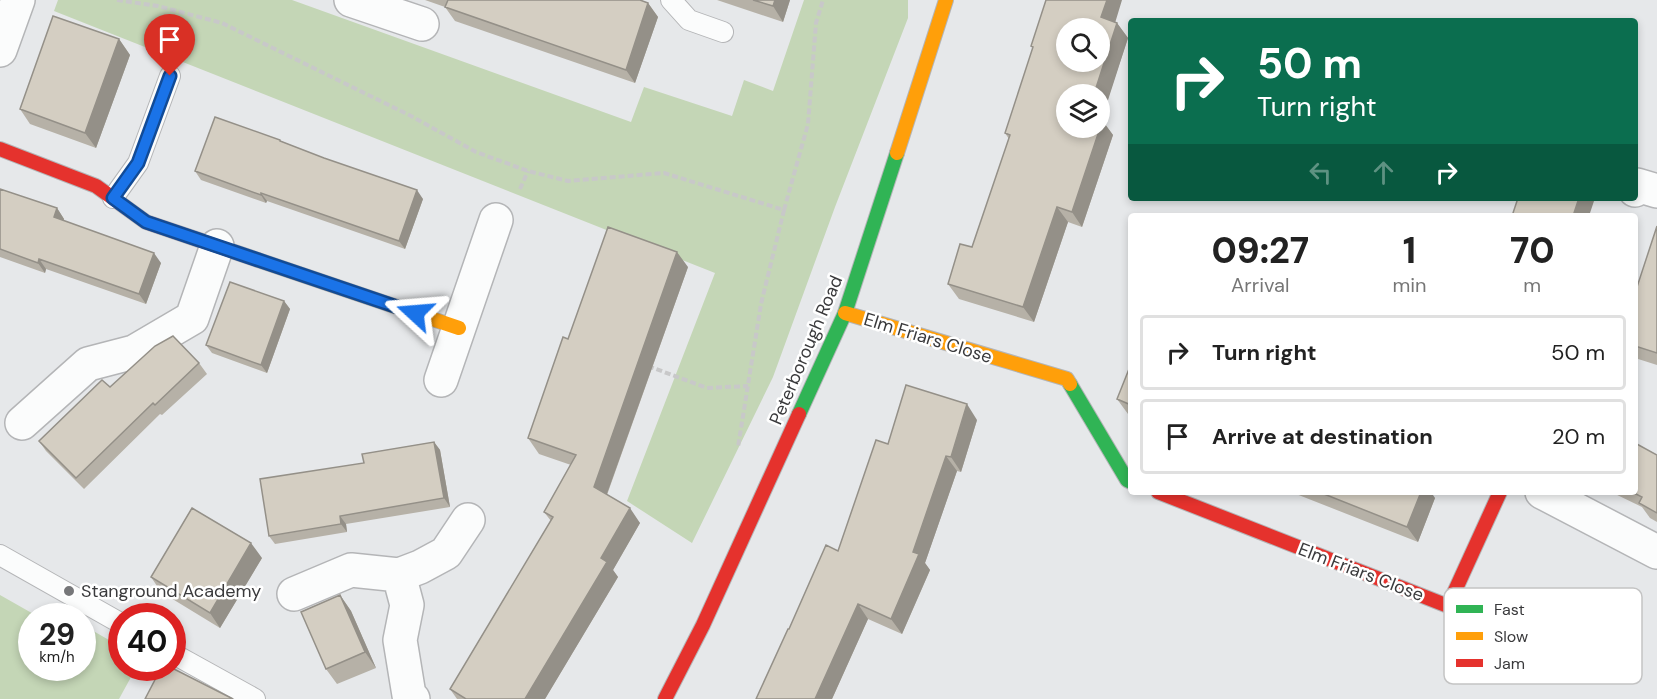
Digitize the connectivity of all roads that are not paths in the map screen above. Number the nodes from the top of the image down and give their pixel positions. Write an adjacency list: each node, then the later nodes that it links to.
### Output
1 (18, 0): 7 (street)
2 (351, 0): 5 (street)
3 (671, 0): 6 (lane)
4 (946, 0): 15 (street, Peterborough Road)
5 (422, 24)
6 (723, 32)
7 (0, 50)
8 (170, 76): 12 (lane)
9 (0, 149): 12 (street)
10 (1638, 186): 11 (street)
11 (1657, 191)
12 (113, 198): 14 (street)
13 (496, 220): 16 (street)
14 (217, 246): 16 (street); 18 (street)
15 (845, 313): 19 (street, Elm Friars Close); 34 (street, Peterborough Road)
16 (459, 328): 17 (street)
17 (441, 380)
18 (22, 423)
19 (1128, 480)
20 (1166, 495): 29 (street, Elm Friars Close)
21 (1499, 495): 27 (street, Elm Friars Close)
22 (1548, 495): 24 (street)
23 (468, 520): 26 (street)
24 (1657, 552)
25 (0, 555): 30 (lane)
26 (399, 575): 28 (street); 33 (street)
27 (1456, 588)
28 (294, 594)
29 (1444, 604)
30 (108, 616)
31 (186, 661): 32 (lane)
32 (255, 699)
33 (413, 699)
34 (664, 699)

